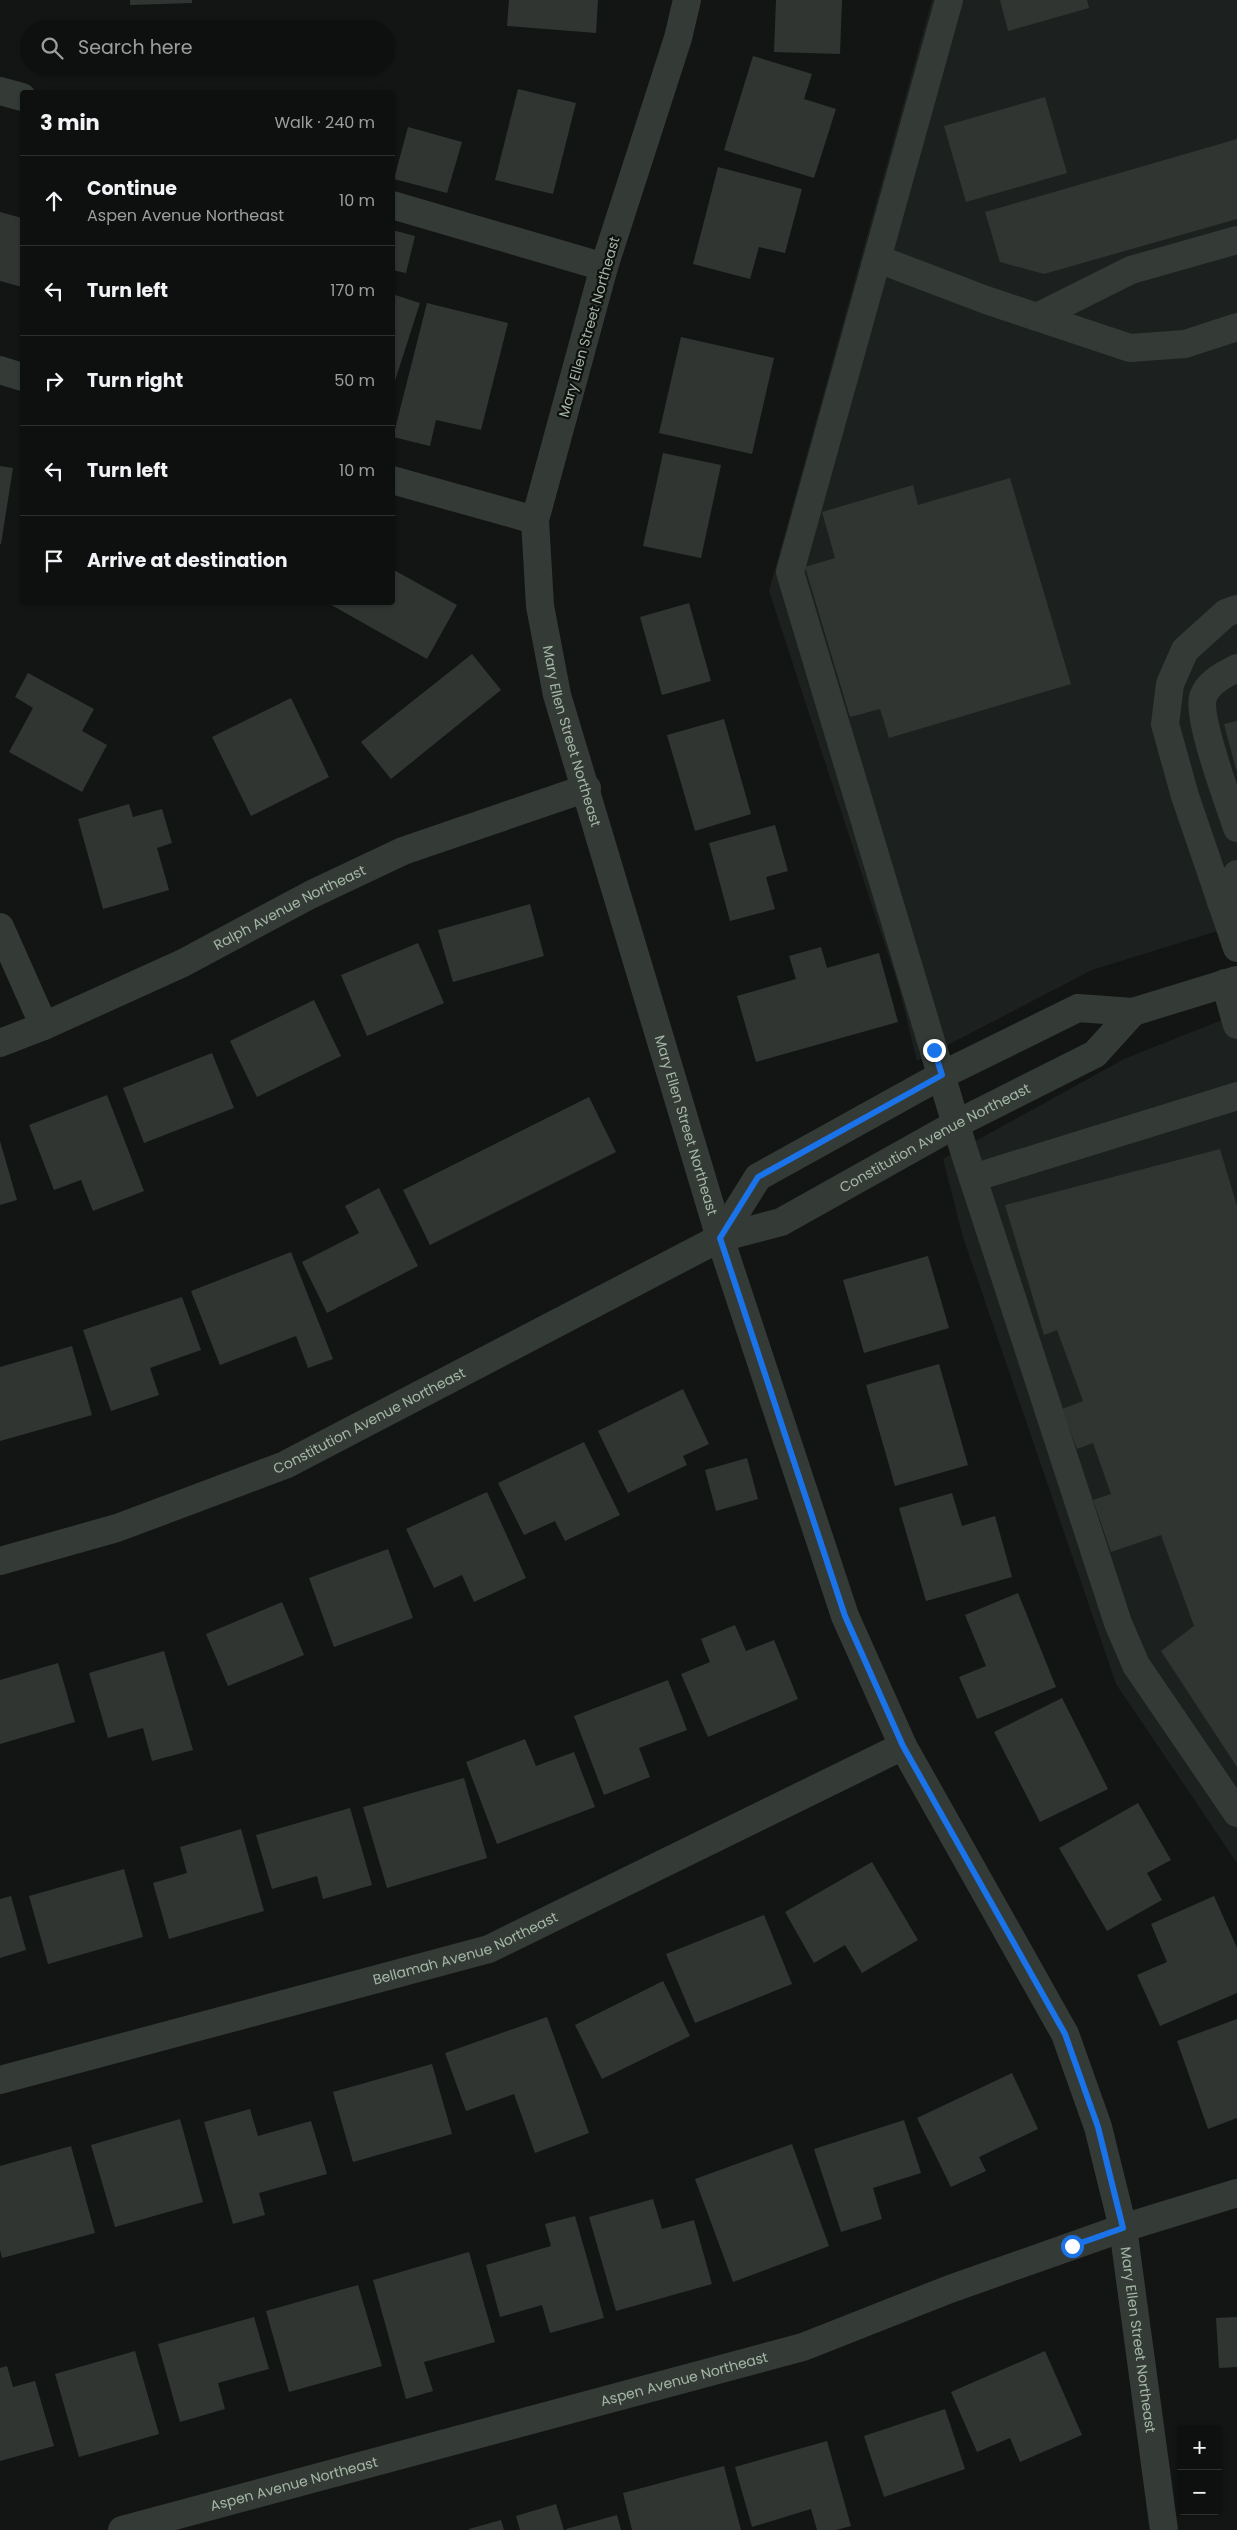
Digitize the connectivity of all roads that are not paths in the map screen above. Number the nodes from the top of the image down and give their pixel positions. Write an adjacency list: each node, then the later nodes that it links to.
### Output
1 (686, 0): 8 (street, Mary Ellen Street Northeast)
2 (949, 0): 7 (street)
3 (0, 90): 4 (street)
4 (20, 96)
5 (395, 206): 8 (street)
6 (1237, 240): 9 (street)
7 (878, 259): 9 (street); 28 (street)
8 (604, 267): 14 (street, Mary Ellen Street Northeast)
9 (1037, 317): 10 (street)
10 (1237, 328)
11 (0, 370): 12 (street)
12 (20, 376)
13 (395, 481): 14 (street)
14 (535, 520): 17 (street, Mary Ellen Street Northeast)
15 (1237, 609): 20 (street)
16 (1237, 668): 18 (street)
17 (587, 788): 25 (street, Ralph Avenue Northeast); 32 (street, Mary Ellen Street Northeast)
18 (1237, 828)
19 (1237, 874): 20 (street)
20 (1221, 902): 22 (street)
21 (0, 927): 25 (street)
22 (1237, 948)
23 (1231, 982): 24 (street); 26 (street)
24 (1133, 1012): 28 (street); 30 (street, Constitution Avenue Northeast)
25 (44, 1026): 27 (street, Ralph Avenue Northeast)
26 (1237, 1026)
27 (0, 1043)
28 (942, 1075): 30 (street); 32 (street)
29 (1237, 1096): 31 (street)
30 (956, 1124): 31 (street); 32 (street, Constitution Avenue Northeast)
31 (973, 1178): 35 (street)
32 (720, 1238): 33 (street, Constitution Avenue Northeast); 34 (street, Mary Ellen Street Northeast)
33 (0, 1561)
34 (903, 1746): 36 (street, Bellamah Avenue Northeast); 38 (street, Mary Ellen Street Northeast)
35 (1237, 1813)
36 (0, 2080)
37 (1237, 2193): 38 (street, Aspen Avenue Northeast)
38 (1123, 2228): 39 (street, Aspen Avenue Northeast); 40 (street, Mary Ellen Street Northeast)
39 (122, 2530)
40 (1164, 2530)

